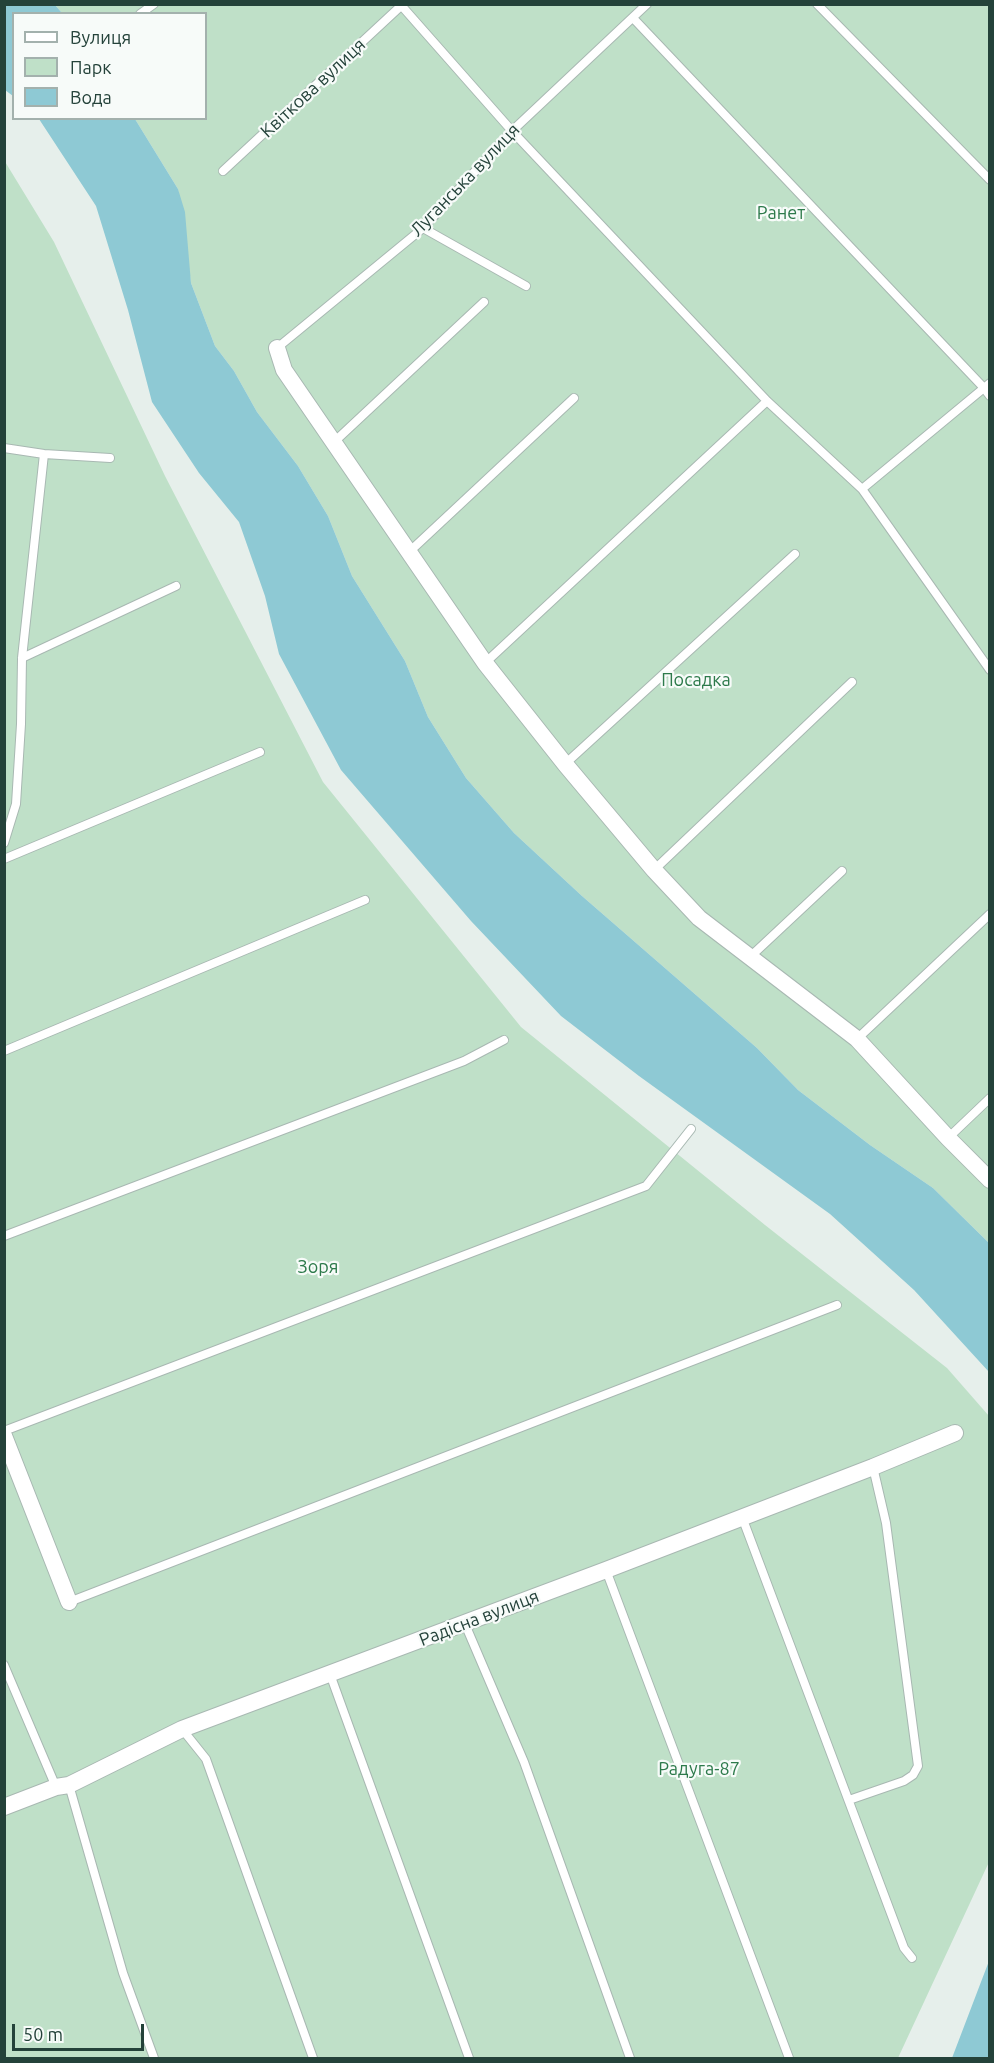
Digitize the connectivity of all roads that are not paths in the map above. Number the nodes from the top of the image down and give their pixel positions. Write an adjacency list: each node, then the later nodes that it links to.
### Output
1 (647, 4): 4 (lane, Луганська вулиця)
2 (817, 4): 7 (lane)
3 (401, 5): 5 (lane); 6 (lane, Квіткова вулиця)
4 (633, 18): 5 (lane, Луганська вулиця); 12 (lane)
5 (512, 131): 8 (lane, Луганська вулиця); 15 (lane)
6 (223, 171)
7 (990, 180)
8 (423, 228): 9 (lane); 11 (lane, Луганська вулиця)
9 (526, 286)
10 (484, 302): 16 (lane)
11 (277, 348): 16 (street)
12 (987, 385): 13 (lane); 20 (lane)
13 (990, 396)
14 (574, 398): 21 (lane)
15 (766, 401): 20 (lane); 25 (lane)
16 (333, 443): 21 (street)
17 (4, 448): 18 (lane)
18 (44, 454): 19 (lane); 24 (lane)
19 (110, 458)
20 (862, 489): 26 (lane)
21 (408, 553): 25 (street)
22 (795, 554): 29 (lane)
23 (176, 586): 24 (lane)
24 (22, 658): 30 (lane)
25 (485, 663): 29 (street)
26 (990, 670)
27 (852, 682): 32 (lane)
28 (260, 752): 31 (lane)
29 (565, 764): 32 (street)
30 (4, 843)
31 (4, 859)
32 (654, 870): 36 (street)
33 (842, 871): 36 (lane)
34 (365, 900): 39 (lane)
35 (990, 914): 37 (lane)
36 (750, 957): 37 (street)
37 (857, 1039): 42 (street)
38 (504, 1040): 44 (lane)
39 (4, 1051)
40 (990, 1098): 42 (lane)
41 (691, 1130): 46 (lane)
42 (948, 1138): 43 (street)
43 (990, 1180)
44 (4, 1236)
45 (837, 1305): 52 (lane)
46 (4, 1431)
47 (955, 1433): 49 (street, Радісна вулиця)
48 (4, 1436): 52 (street)
49 (873, 1467): 50 (street, Радісна вулиця); 58 (lane)
50 (742, 1517): 51 (street, Радісна вулиця); 58 (lane)
51 (606, 1570): 53 (street, Радісна вулиця); 65 (lane)
52 (69, 1602)
53 (465, 1624): 55 (street, Радісна вулиця); 64 (lane)
54 (4, 1665): 57 (lane)
55 (330, 1674): 56 (street, Радісна вулиця); 63 (lane)
56 (182, 1729): 57 (street, Радісна вулиця); 62 (lane)
57 (63, 1786): 59 (street, Радісна вулиця); 61 (lane)
58 (849, 1800): 60 (lane)
59 (4, 1807)
60 (912, 1958)
61 (154, 2058)
62 (313, 2058)
63 (469, 2058)
64 (630, 2058)
65 (789, 2058)

